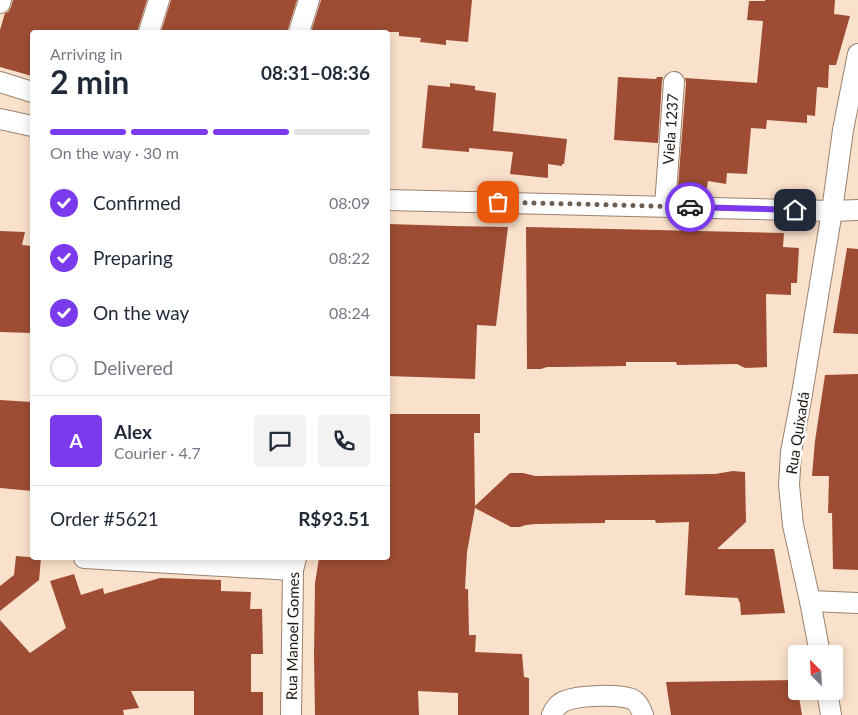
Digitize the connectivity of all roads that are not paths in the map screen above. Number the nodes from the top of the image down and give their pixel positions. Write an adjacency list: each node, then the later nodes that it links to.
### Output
1 (160, 0): 3 (street)
2 (309, 0): 4 (street)
3 (150, 30)
4 (300, 30)
5 (858, 54): 13 (street, Rua Quixadá)
6 (0, 82): 8 (street)
7 (674, 82): 12 (street, Viela 1237)
8 (30, 91)
9 (0, 119): 10 (street)
10 (30, 126)
11 (390, 200): 12 (street)
12 (664, 206): 13 (street)
13 (832, 210): 14 (street); 17 (street, Rua Quixadá)
14 (858, 210)
15 (154, 560): 16 (street)
16 (294, 564): 22 (street, Rua Manoel Gomes)
17 (810, 601): 18 (street); 19 (street, Rua Quixadá)
18 (858, 603)
19 (818, 645)
20 (828, 700): 24 (street)
21 (638, 707): 23 (street)
22 (290, 715)
23 (552, 715)
24 (831, 715)

